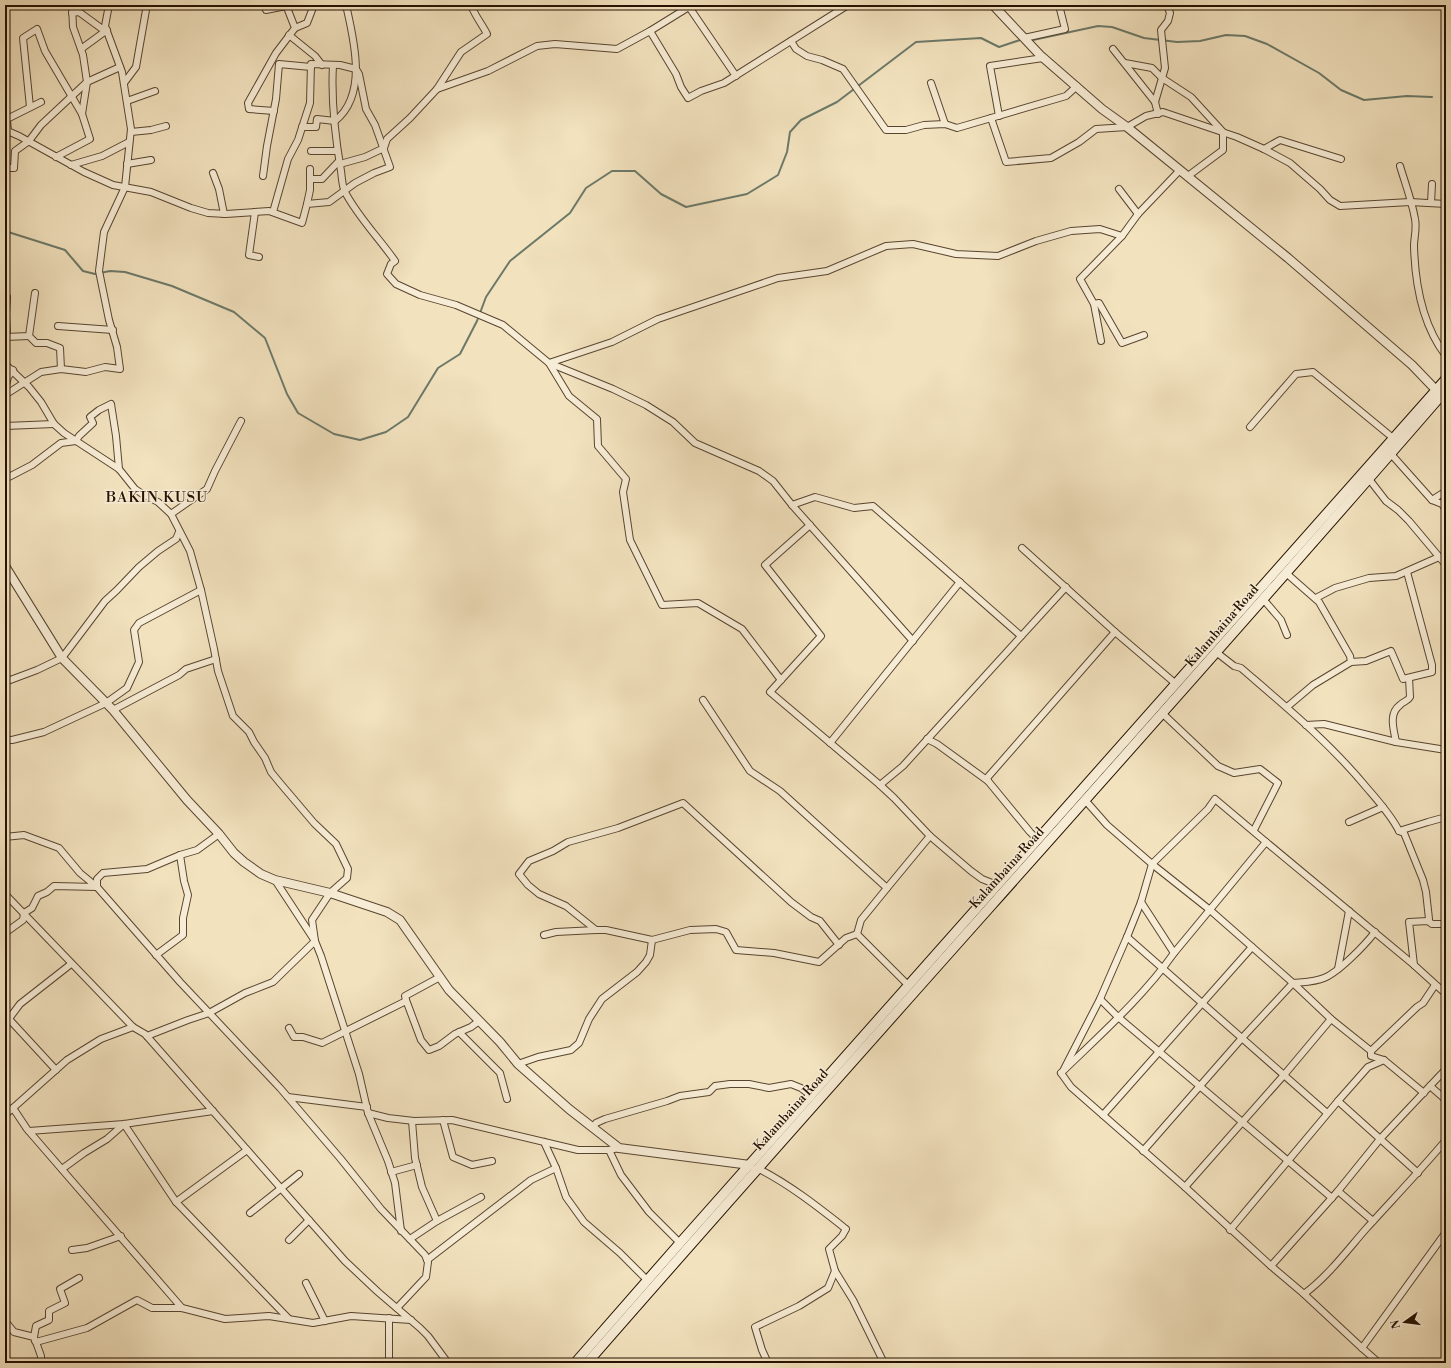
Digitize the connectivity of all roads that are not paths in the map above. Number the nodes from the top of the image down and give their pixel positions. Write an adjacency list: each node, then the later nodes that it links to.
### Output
1 (72, 5): 14 (street)
2 (109, 5): 16 (street)
3 (146, 5): 35 (street)
4 (264, 5): 12 (street)
5 (314, 5): 15 (street)
6 (346, 5): 30 (street)
7 (471, 5): 38 (street)
8 (848, 5): 21 (street)
9 (993, 5): 19 (street)
10 (1059, 5): 19 (street)
11 (1168, 5): 33 (street)
12 (286, 6): 15 (street)
13 (690, 6): 17 (street); 32 (street)
14 (72, 13): 16 (street); 22 (street)
15 (295, 28): 18 (street)
16 (106, 31): 22 (street); 29 (street)
17 (650, 31): 32 (street); 38 (street)
18 (289, 35): 26 (street); 46 (street)
19 (1024, 38): 24 (street)
20 (5, 40): 31 (street)
21 (791, 41): 32 (street); 53 (street)
22 (81, 49): 34 (street)
23 (1113, 49): 25 (street)
24 (1043, 58): 37 (street); 49 (street)
25 (1125, 63): 33 (street); 44 (street)
26 (322, 65): 27 (street); 28 (street)
27 (332, 65): 30 (street); 52 (street)
28 (311, 67): 46 (street); 55 (street)
29 (120, 68): 34 (street); 35 (street)
30 (356, 68): 52 (street); 62 (street)
31 (5, 75)
32 (736, 76)
33 (1162, 78): 44 (street); 59 (street)
34 (87, 82): 40 (street); 47 (street)
35 (124, 83): 42 (street)
36 (931, 83): 53 (street)
37 (1077, 86): 49 (street); 56 (street)
38 (437, 90): 62 (street)
39 (155, 91): 42 (street)
40 (72, 96): 45 (street); 47 (street); 60 (street)
41 (5, 100): 51 (street)
42 (127, 101): 58 (street)
43 (42, 102): 45 (street)
44 (1155, 102): 48 (street)
45 (30, 107): 51 (street)
46 (274, 111): 77 (street)
47 (82, 114): 66 (street)
48 (1158, 114): 56 (street); 59 (street)
49 (999, 116): 50 (street)
50 (991, 118): 53 (street); 56 (street)
51 (6, 119): 57 (street)
52 (335, 121): 55 (street); 65 (street)
53 (945, 124)
54 (166, 126): 58 (street)
55 (302, 127): 89 (street)
56 (1127, 127): 75 (street)
57 (6, 131): 60 (street)
58 (131, 132): 61 (street)
59 (1223, 132): 63 (street); 78 (street)
60 (29, 141): 66 (street); 73 (street)
61 (129, 142): 70 (street); 71 (street)
62 (384, 148): 69 (street); 83 (street)
63 (1264, 150): 67 (street); 84 (street)
64 (311, 151): 65 (street)
65 (337, 151): 69 (street)
66 (56, 157): 71 (street)
67 (1341, 159)
68 (151, 160): 70 (street)
69 (339, 163): 79 (street); 83 (street)
70 (127, 164): 81 (street)
71 (71, 165): 81 (street)
72 (1400, 166): 84 (street)
73 (5, 168)
74 (310, 169): 79 (street)
75 (1180, 170): 78 (street); 91 (street)
76 (213, 173): 90 (street)
77 (263, 176)
78 (1188, 176): 111 (street)
79 (310, 179): 87 (street)
80 (1432, 184): 85 (street)
81 (125, 187): 90 (street); 98 (street)
82 (1119, 189): 91 (street)
83 (344, 191): 87 (street); 104 (street)
84 (1410, 202): 85 (street); 103 (street)
85 (1431, 203): 86 (street)
86 (1446, 203)
87 (307, 204): 89 (street)
88 (255, 212): 89 (street); 90 (street); 93 (street)
89 (273, 212)
90 (224, 214)
91 (1138, 214): 92 (street)
92 (1122, 236): 96 (street); 104 (street)
93 (259, 257)
94 (35, 293): 100 (street)
95 (7, 297): 101 (street)
96 (1094, 304): 99 (street); 102 (street)
97 (58, 326): 98 (street)
98 (113, 330): 106 (street)
99 (1144, 335)
100 (29, 336): 101 (street); 106 (street)
101 (6, 337)
102 (1100, 341)
103 (1446, 356)
104 (549, 363): 126 (street); 150 (street)
105 (5, 364): 107 (street)
106 (61, 369): 109 (street)
107 (13, 370): 109 (street); 110 (street)
108 (1446, 379): 111 (main road)
109 (25, 383): 113 (street); 115 (street)
110 (5, 389)
111 (1436, 390): 118 (main road)
112 (1446, 390): 120 (main road, Kalambaina Road)
113 (5, 395)
114 (241, 421): 128 (street)
115 (54, 424): 116 (street); 119 (street)
116 (5, 426)
117 (1250, 427): 118 (street)
118 (1393, 438): 152 (main road)
119 (76, 441): 121 (street); 121 (street); 122 (street)
120 (1391, 454): 123 (main road, Kalambaina Road); 125 (street)
121 (119, 469): 128 (street)
122 (5, 479)
123 (1369, 479): 132 (street); 135 (main road, Kalambaina Road)
124 (1446, 491): 125 (street)
125 (1432, 500): 127 (street)
126 (792, 505): 129 (street); 136 (street)
127 (1446, 510)
128 (171, 514): 130 (street)
129 (810, 525): 144 (street); 150 (street)
130 (180, 532): 138 (street); 146 (street)
131 (1022, 548): 137 (street)
132 (1444, 560): 134 (street)
133 (5, 566): 146 (street)
134 (1407, 572): 139 (street); 149 (street)
135 (1286, 573): 139 (street); 140 (main road, Kalambaina Road)
136 (960, 582): 143 (street); 144 (street)
137 (1066, 587): 141 (street); 143 (street)
138 (201, 590): 147 (street); 154 (street)
139 (1316, 598): 148 (street)
140 (1263, 599): 142 (street); 145 (main road, Kalambaina Road)
141 (1115, 632): 152 (street); 164 (street)
142 (1287, 635)
143 (1021, 636): 159 (street)
144 (912, 641): 162 (street)
145 (1216, 652): 155 (street); 157 (main road, Kalambaina Road)
146 (62, 658): 151 (street); 154 (street)
147 (216, 659): 156 (street); 184 (street)
148 (1351, 662): 149 (street); 155 (street)
149 (1409, 678): 161 (street)
150 (781, 680): 162 (street)
151 (5, 682)
152 (1176, 684): 175 (main road)
153 (703, 700): 182 (street)
154 (106, 702): 156 (street); 160 (street)
155 (1287, 706): 158 (street)
156 (114, 710): 172 (street)
157 (1162, 713): 166 (main road, Kalambaina Road); 170 (street)
158 (1306, 725): 161 (street); 167 (street)
159 (927, 739): 164 (street); 165 (street)
160 (5, 740)
161 (1396, 742): 163 (street)
162 (830, 743): 165 (street)
163 (1446, 750)
164 (988, 782): 175 (street)
165 (880, 785): 173 (street)
166 (1085, 800): 178 (street); 265 (main road, Kalambaina Road)
167 (1383, 807): 169 (street); 171 (street)
168 (1446, 817): 171 (street)
169 (1349, 822)
170 (1254, 830): 176 (street); 178 (street)
171 (1400, 831): 189 (street)
172 (219, 834): 177 (street); 179 (street)
173 (930, 836): 181 (street); 182 (street)
174 (5, 837): 180 (street)
175 (1038, 840): 181 (main road)
176 (1266, 842): 186 (street); 187 (street)
177 (180, 855): 180 (street); 202 (street)
178 (1152, 864): 185 (street); 186 (street)
179 (275, 880): 184 (street); 198 (street)
180 (97, 887): 188 (street); 202 (street)
181 (996, 887): 210 (main road)
182 (887, 888): 194 (street)
183 (5, 894): 188 (street)
184 (330, 894): 198 (street); 207 (street)
185 (1141, 902): 196 (street); 201 (street)
186 (1210, 910): 200 (street); 201 (street)
187 (1349, 911): 192 (street); 206 (street)
188 (24, 913): 193 (street); 203 (street)
189 (1428, 921): 190 (street); 204 (street)
190 (1446, 924)
191 (596, 930): 195 (street); 197 (street); 199 (street)
192 (1375, 932): 204 (street); 206 (street)
193 (5, 934)
194 (857, 934): 199 (street); 210 (street)
195 (544, 936)
196 (1127, 936): 205 (street); 212 (street)
197 (652, 940): 199 (street); 229 (street)
198 (315, 941): 215 (street); 222 (street)
199 (839, 945)
200 (1252, 947): 208 (street); 214 (street)
201 (1174, 952): 205 (street)
202 (156, 955): 215 (street)
203 (71, 964): 219 (street); 220 (street)
204 (1414, 965): 209 (street)
205 (1163, 969): 214 (street); 216 (street)
206 (1338, 969): 208 (street)
207 (440, 977): 213 (street); 218 (street)
208 (1293, 983): 217 (street); 225 (street)
209 (1435, 985): 211 (street); 227 (street)
210 (909, 986): 238 (main road)
211 (1446, 994)
212 (1100, 999): 216 (street); 233 (street)
213 (406, 1000): 222 (street); 223 (street)
214 (1201, 1003): 225 (street); 226 (street)
215 (209, 1013): 224 (street); 239 (street)
216 (1118, 1017): 226 (street); 233 (street)
217 (1331, 1020): 227 (street); 234 (street)
218 (479, 1021): 223 (street); 229 (street)
219 (7, 1022): 232 (street)
220 (133, 1027): 224 (street); 232 (street)
221 (288, 1028): 222 (street)
222 (346, 1031): 244 (street)
223 (459, 1032): 240 (street)
224 (147, 1036): 245 (street)
225 (1242, 1038): 234 (street); 236 (street)
226 (1159, 1051): 236 (street); 248 (street)
227 (1371, 1054): 228 (street); 230 (street)
228 (1384, 1060): 230 (street); 237 (street)
229 (518, 1064): 253 (street)
230 (1368, 1067): 242 (street)
231 (1446, 1069): 235 (street)
232 (56, 1070): 243 (street)
233 (1061, 1074): 248 (street)
234 (1284, 1075): 246 (street); 251 (street)
235 (1430, 1086): 237 (street); 241 (street)
236 (1201, 1087): 251 (street); 261 (street)
237 (1424, 1093): 255 (street)
238 (811, 1096): 253 (street); 265 (main road)
239 (288, 1097): 244 (street); 282 (street)
240 (507, 1099)
241 (1446, 1100)
242 (1338, 1101): 246 (street); 255 (street)
243 (13, 1108): 247 (street); 254 (street)
244 (368, 1110): 250 (street); 268 (street)
245 (213, 1111): 252 (street); 259 (street)
246 (1327, 1113): 263 (street)
247 (5, 1115)
248 (1103, 1115): 261 (street)
249 (443, 1120): 250 (street); 257 (street); 262 (street)
250 (412, 1121): 264 (street)
251 (1242, 1122): 263 (street); 271 (street)
252 (124, 1124): 254 (street); 267 (street); 276 (street)
253 (593, 1128): 258 (street)
254 (29, 1131): 267 (street)
255 (1380, 1139): 269 (street); 273 (street)
256 (1446, 1140): 269 (street)
257 (544, 1142): 260 (street); 266 (street)
258 (619, 1148): 260 (street); 265 (street)
259 (247, 1150): 272 (street); 276 (street)
260 (609, 1150): 287 (street)
261 (1143, 1151): 271 (street)
262 (492, 1161)
263 (1288, 1161): 275 (street); 281 (street)
264 (417, 1165): 268 (street); 279 (street)
265 (754, 1167): 287 (main road); 291 (street); 309 (main road, Kalambaina Road)
266 (556, 1168): 289 (street); 293 (street)
267 (62, 1169): 284 (street)
268 (391, 1172): 282 (street)
269 (1418, 1173): 280 (street)
270 (299, 1174): 272 (street)
271 (1185, 1187): 281 (street)
272 (281, 1189): 277 (street); 278 (street)
273 (1338, 1191): 275 (street); 280 (street)
274 (481, 1197): 279 (street)
275 (1332, 1198): 290 (street)
276 (176, 1202): 299 (street)
277 (250, 1213)
278 (309, 1220): 286 (street); 297 (street)
279 (437, 1221): 285 (street)
280 (1373, 1221): 295 (street)
281 (1230, 1230): 290 (street)
282 (401, 1231): 285 (street)
283 (1446, 1232): 304 (street)
284 (121, 1236): 288 (street); 296 (street)
285 (410, 1239): 289 (street)
286 (289, 1240)
287 (680, 1243): 293 (main road)
288 (72, 1250)
289 (427, 1260): 297 (street)
290 (1271, 1266): 295 (street)
291 (835, 1271): 310 (street); 311 (street)
292 (79, 1278): 303 (street)
293 (648, 1281): 308 (main road)
294 (306, 1283): 302 (street)
295 (1304, 1294): 304 (street)
296 (182, 1308): 299 (street); 303 (street)
297 (397, 1308): 300 (street)
298 (389, 1318): 300 (street); 302 (street); 306 (street)
299 (289, 1319): 302 (street)
300 (411, 1320): 307 (street)
301 (5, 1321): 303 (street)
302 (325, 1321)
303 (35, 1339): 305 (street)
304 (1362, 1348): 312 (street)
305 (41, 1363)
306 (389, 1363)
307 (448, 1363)
308 (576, 1363)
309 (587, 1363)
310 (768, 1363)
311 (884, 1363)
312 (1379, 1363)

